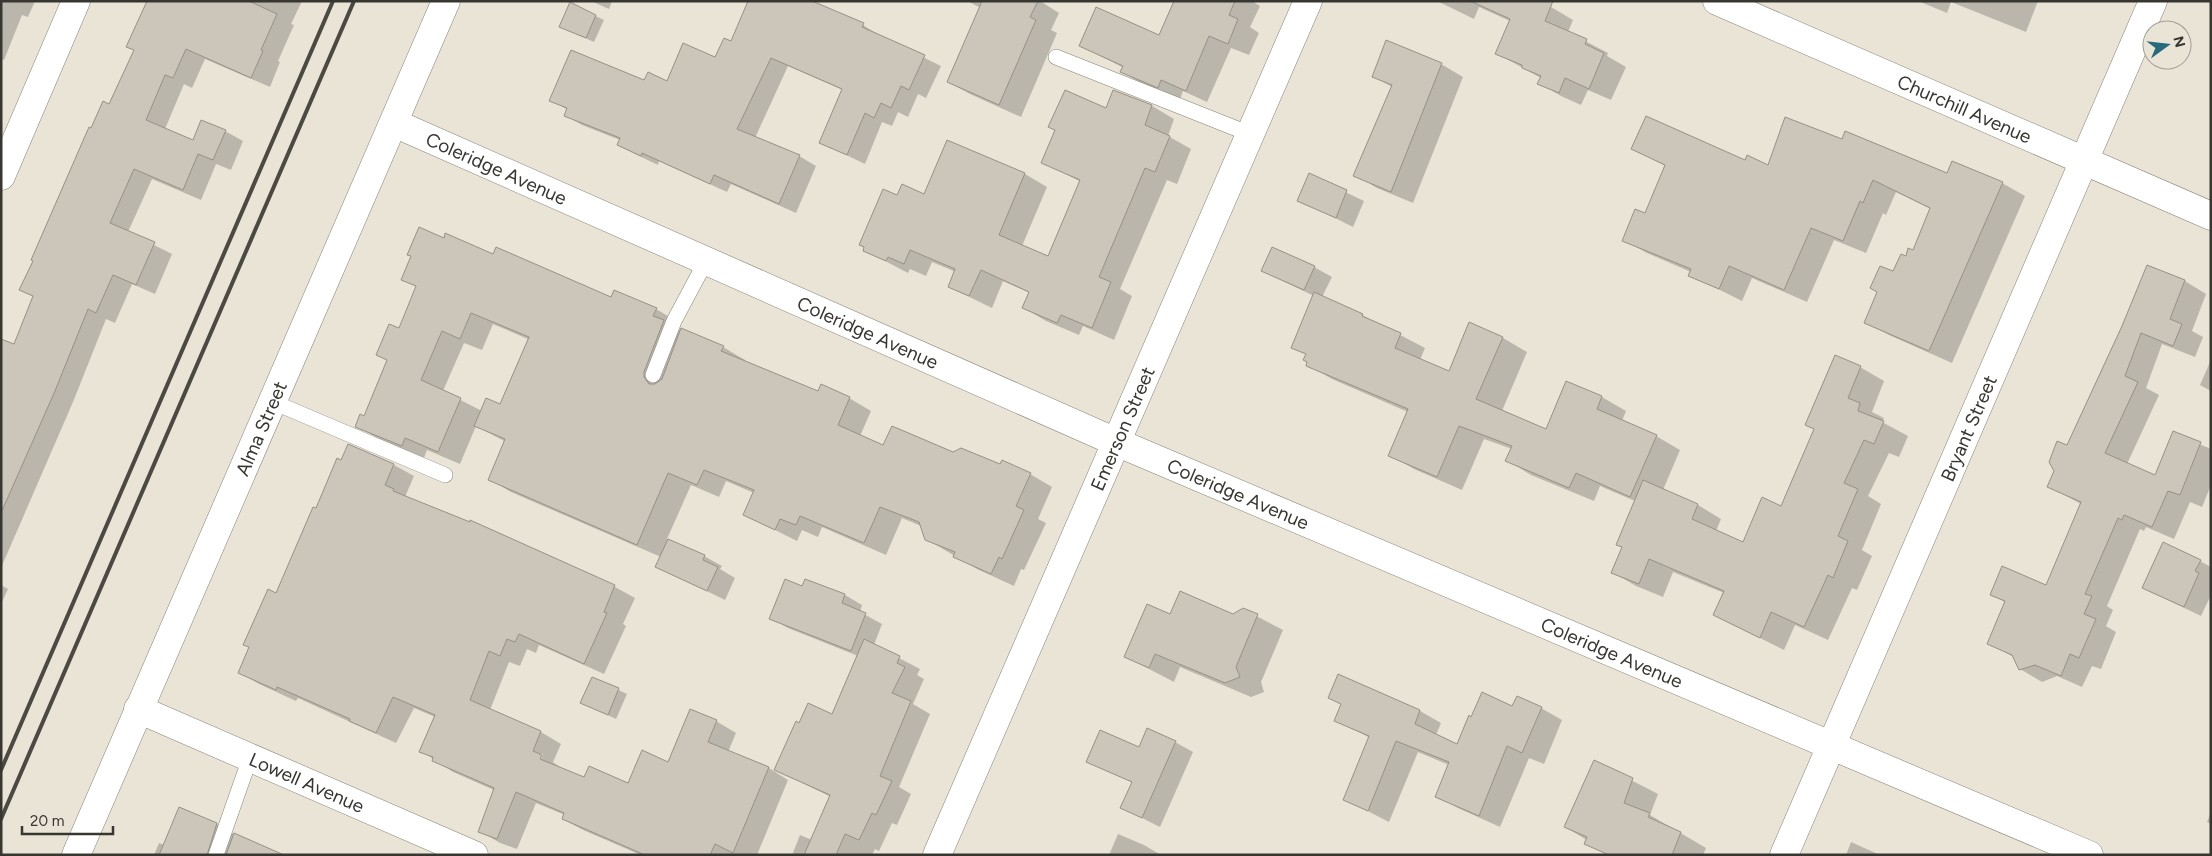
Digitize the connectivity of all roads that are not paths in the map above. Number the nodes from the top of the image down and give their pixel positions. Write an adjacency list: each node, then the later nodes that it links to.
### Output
1 (76, 1): 10 (street)
2 (446, 1): 7 (street, Alma Street)
3 (1308, 1): 8 (street, Emerson Street)
4 (2153, 1): 9 (street, Bryant Street)
5 (1725, 3): 9 (street, Churchill Avenue)
6 (1056, 57): 8 (lane)
7 (394, 122): 12 (street, Coleridge Avenue); 14 (street, Alma Street)
8 (1250, 134): 15 (street, Emerson Street)
9 (2084, 161): 11 (street, Churchill Avenue); 18 (street, Bryant Street)
10 (1, 176)
11 (2211, 216)
12 (706, 261): 13 (lane); 15 (street, Coleridge Avenue)
13 (653, 375)
14 (273, 402): 16 (lane); 17 (street, Alma Street)
15 (1116, 442): 18 (street, Coleridge Avenue); 23 (street, Emerson Street)
16 (445, 475)
17 (138, 710): 19 (street, Lowell Avenue); 20 (street, Alma Street)
18 (1832, 745): 24 (street, Bryant Street); 25 (street, Coleridge Avenue)
19 (250, 758): 21 (lane); 22 (street, Lowell Avenue)
20 (76, 855)
21 (216, 855)
22 (474, 855)
23 (937, 855)
24 (1784, 855)
25 (2089, 855)

